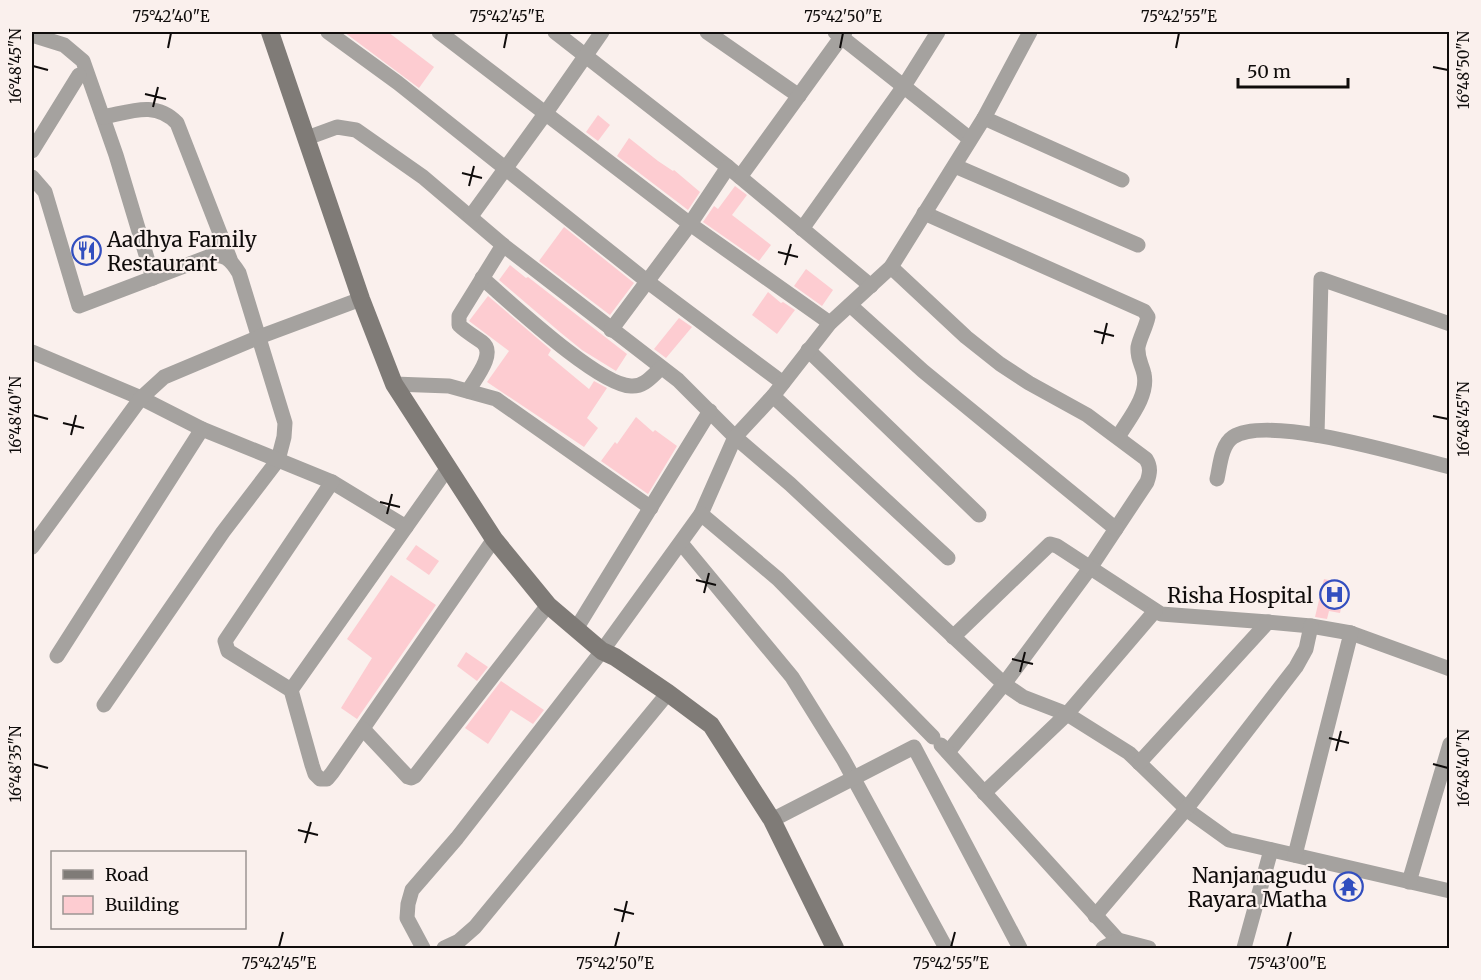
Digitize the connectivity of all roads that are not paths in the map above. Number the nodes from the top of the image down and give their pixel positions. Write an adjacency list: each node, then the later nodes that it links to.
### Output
1 (270, 32): 18 (main road)
2 (328, 32): 22 (street)
3 (439, 32): 15 (street)
4 (555, 32): 11 (street)
5 (602, 32): 11 (street)
6 (707, 32): 14 (street)
7 (938, 32): 13 (street)
8 (1030, 32): 17 (street)
9 (841, 33): 13 (street); 14 (street)
10 (32, 35): 16 (street)
11 (585, 54): 15 (street); 23 (street)
12 (79, 75): 20 (street)
13 (904, 86): 19 (street); 29 (street)
14 (799, 96): 23 (street)
15 (545, 114): 22 (street); 28 (street)
16 (103, 117): 32 (street); 34 (street)
17 (984, 118): 19 (street); 25 (street)
18 (307, 138): 27 (street); 38 (main road)
19 (970, 139): 21 (street)
20 (32, 151)
21 (955, 166): 26 (street); 31 (street)
22 (506, 169): 27 (street); 36 (street)
23 (734, 172): 28 (street); 29 (street)
24 (32, 177): 34 (street)
25 (1122, 180)
26 (924, 213): 33 (street); 56 (street)
27 (471, 216): 30 (street)
28 (690, 224): 36 (street); 40 (street)
29 (802, 229): 37 (street)
30 (503, 245): 35 (street); 42 (street)
31 (1138, 245)
32 (230, 259): 34 (street); 43 (street)
33 (891, 267): 37 (street); 56 (street)
34 (153, 278)
35 (482, 278): 46 (street); 49 (street)
36 (648, 282): 42 (street); 47 (street)
37 (871, 286): 39 (street)
38 (361, 299): 43 (street); 48 (main road)
39 (850, 304): 40 (street); 66 (street)
40 (830, 323): 44 (street)
41 (1449, 324): 54 (street)
42 (611, 330): 46 (street)
43 (258, 337): 51 (street); 57 (street)
44 (808, 350): 47 (street); 64 (street)
45 (32, 352): 51 (street)
46 (661, 368): 52 (street)
47 (783, 382): 50 (street)
48 (394, 384): 49 (street); 59 (main road)
49 (468, 391): 62 (street)
50 (773, 396): 55 (street); 70 (street)
51 (141, 398): 53 (street); 69 (street)
52 (710, 411): 55 (street); 62 (street)
53 (202, 429): 57 (street); 80 (street)
54 (1317, 435): 58 (street); 60 (street)
55 (735, 437): 63 (street); 78 (street)
56 (1118, 437): 66 (street)
57 (278, 460): 61 (street); 85 (street)
58 (1449, 466)
59 (447, 469): 65 (street); 67 (main road)
60 (1217, 479)
61 (332, 482): 65 (street); 83 (street)
62 (651, 508): 76 (street)
63 (701, 514): 68 (street); 88 (street)
64 (979, 514)
65 (406, 527): 83 (street)
66 (1116, 529): 71 (street)
67 (494, 539): 72 (main road); 87 (street)
68 (681, 543): 79 (street); 93 (street)
69 (32, 547)
70 (948, 558)
71 (1090, 568): 73 (street); 78 (street); 82 (street)
72 (548, 605): 76 (main road); 87 (street)
73 (1155, 610): 74 (street); 86 (street)
74 (1268, 622): 75 (street); 92 (street)
75 (1311, 626): 77 (street); 95 (street)
76 (576, 629): 79 (main road)
77 (1351, 633): 81 (street); 98 (street)
78 (953, 637): 82 (street)
79 (602, 651): 84 (main road); 103 (street)
80 (57, 656)
81 (1449, 669)
82 (1004, 684): 86 (street); 91 (street)
83 (291, 690): 87 (street)
84 (668, 693): 96 (main road); 104 (street)
85 (104, 705)
86 (1067, 714): 92 (street); 94 (street)
87 (363, 729)
88 (933, 737): 90 (street); 91 (street)
89 (1449, 744): 99 (street)
90 (914, 747): 93 (street); 107 (street)
91 (948, 752): 94 (street)
92 (1139, 763): 95 (street)
93 (854, 779): 96 (street); 106 (street)
94 (984, 793): 101 (street)
95 (1187, 808): 97 (street); 101 (street)
96 (772, 820): 105 (main road)
97 (1271, 850): 98 (street); 110 (street)
98 (1295, 855): 99 (street)
99 (1409, 882): 100 (street)
100 (1449, 891)
101 (1095, 916): 102 (street)
102 (1118, 940): 108 (street); 109 (street)
103 (423, 948)
104 (444, 948)
105 (835, 948)
106 (946, 948)
107 (1020, 948)
108 (1103, 948)
109 (1149, 948)
110 (1244, 948)

